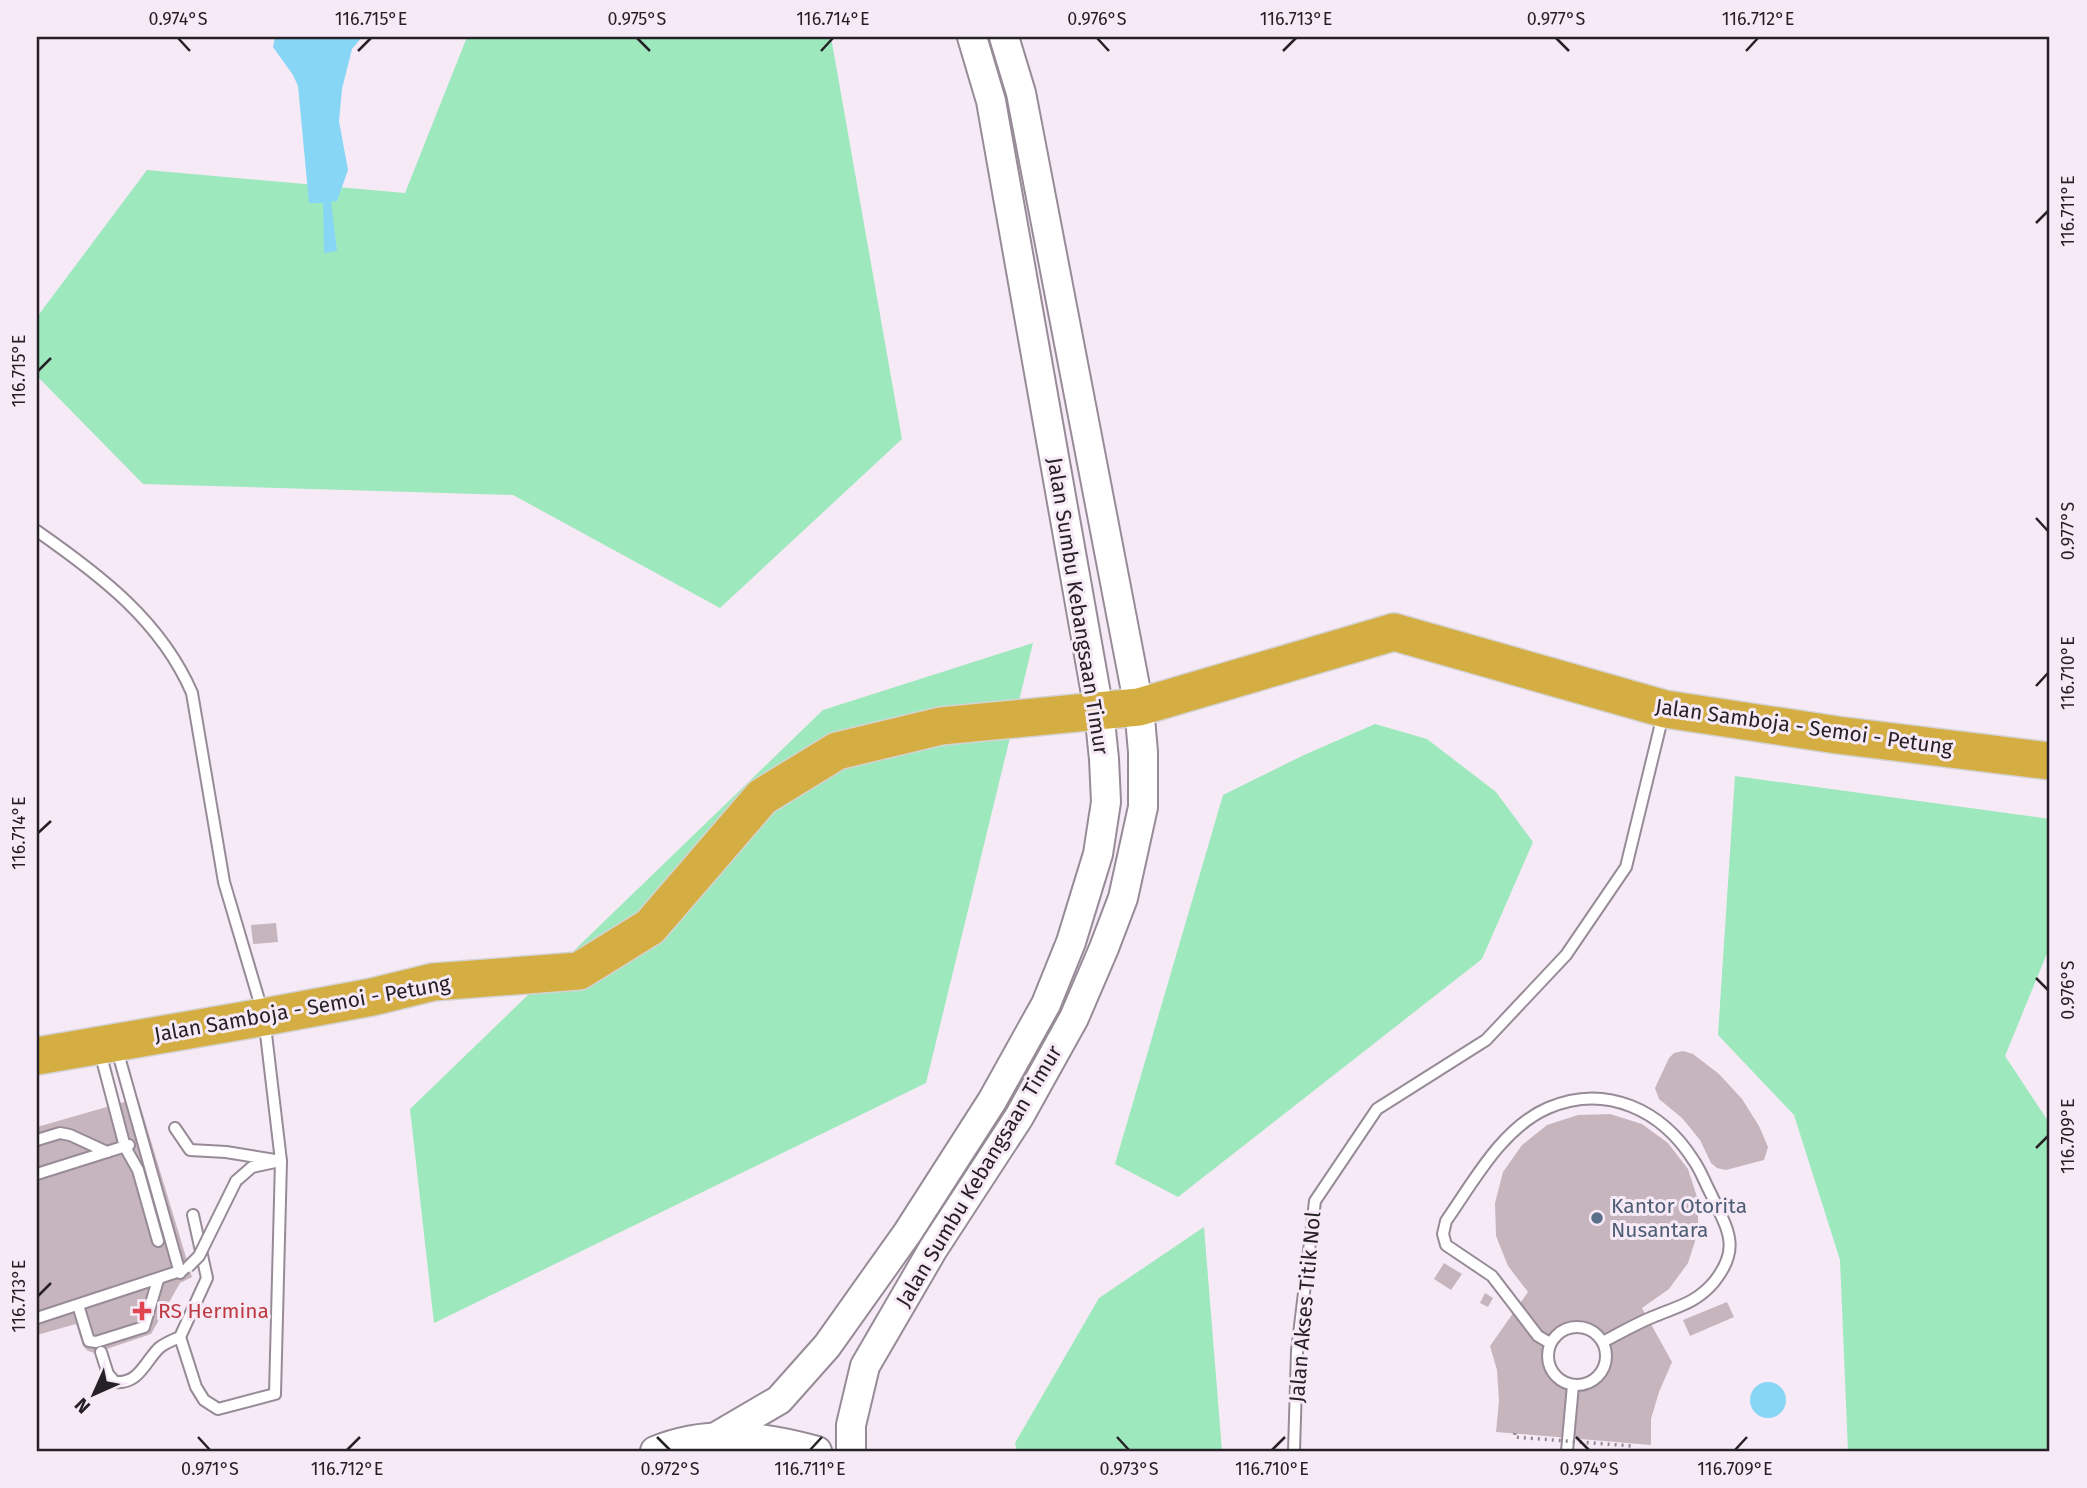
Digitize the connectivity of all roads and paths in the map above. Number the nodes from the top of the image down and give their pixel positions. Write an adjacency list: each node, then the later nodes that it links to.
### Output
1 (972, 37): 6 (street, Jalan Sumbu Kebangsaan Timur)
2 (1004, 37): 4 (street, Jalan Sumbu Kebangsaan Timur)
3 (37, 531): 8 (lane)
4 (1139, 707): 5 (highway, Jalan Samboja - Semoi - Petung); 6 (highway, Jalan Samboja - Semoi - Petung); 35 (street, Jalan Sumbu Kebangsaan Timur)
5 (1665, 709): 7 (highway, Jalan Samboja - Semoi - Petung); 36 (lane, Jalan Akses Titik Nol)
6 (1098, 711): 8 (highway, Jalan Samboja - Semoi - Petung); 30 (street, Jalan Sumbu Kebangsaan Timur)
7 (2050, 761)
8 (264, 1017): 9 (highway, Jalan Samboja - Semoi - Petung); 16 (lane)
9 (109, 1052): 10 (highway, Jalan Samboja - Semoi - Petung); 13 (lane); 14 (lane)
10 (37, 1056)
11 (175, 1128): 16 (lane)
12 (37, 1140): 15 (lane)
13 (142, 1141): 14 (lane); 20 (lane)
14 (125, 1147): 15 (lane); 19 (lane)
15 (107, 1152): 17 (lane)
16 (281, 1161): 20 (lane, bridge); 24 (lane)
17 (37, 1174)
18 (193, 1214): 24 (lane)
19 (158, 1241)
20 (184, 1270): 21 (lane)
21 (158, 1280): 22 (lane); 22 (lane)
22 (78, 1305): 23 (lane)
23 (37, 1318)
24 (180, 1337): 27 (lane)
25 (1603, 1342): 26 (lane); 26 (lane); 28 (lane)
26 (1550, 1343): 28 (lane)
27 (101, 1352)
28 (1573, 1385): 32 (lane)
29 (1515, 1433): 32 (path, bridge)
30 (719, 1435): 33 (street, Jalan Sumbu Kebangsaan Timur); 34 (street, Jalan Sumbu Kebangsaan Timur)
31 (1632, 1443): 32 (path, bridge)
32 (1567, 1446)
33 (655, 1451)
34 (817, 1451)
35 (851, 1451)
36 (1294, 1451)

